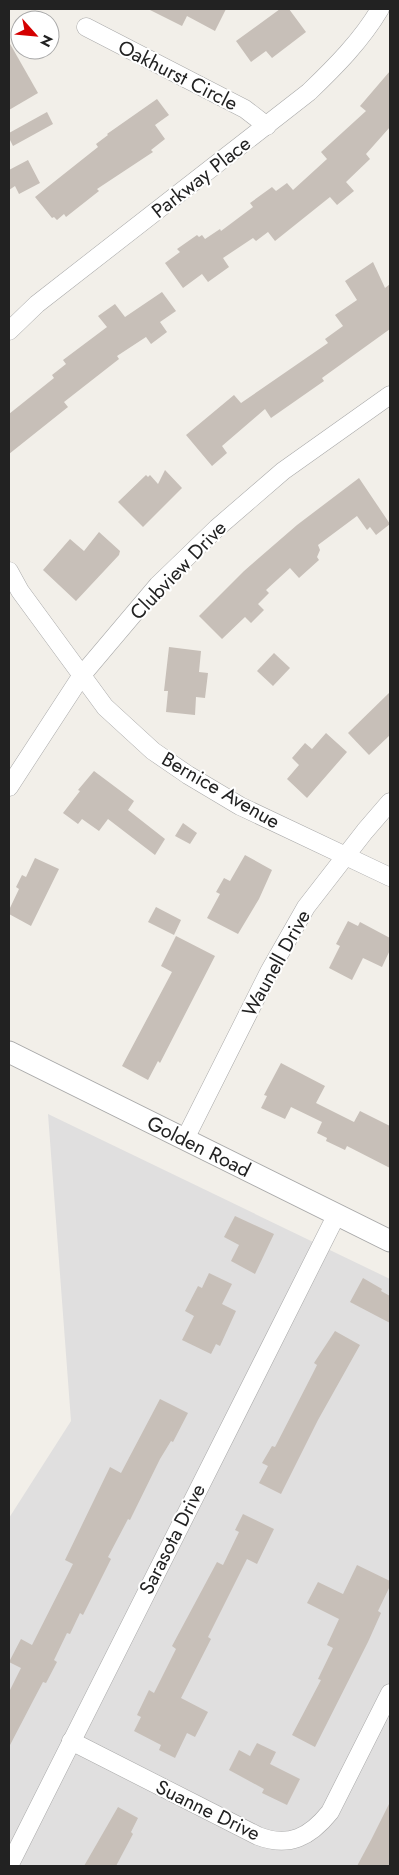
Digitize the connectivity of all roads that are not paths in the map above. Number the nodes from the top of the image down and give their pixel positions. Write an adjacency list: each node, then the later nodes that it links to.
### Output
1 (380, 9): 3 (street, Parkway Place)
2 (86, 27): 3 (street, Oakhurst Circle)
3 (267, 126): 4 (street, Parkway Place)
4 (9, 331)
5 (390, 395): 7 (street, Clubview Drive)
6 (9, 571): 7 (street, Bernice Avenue)
7 (82, 675): 8 (street, Clubview Drive); 10 (street, Bernice Avenue)
8 (9, 787)
9 (390, 802): 10 (street, Waunell Drive)
10 (346, 855): 11 (street, Bernice Avenue); 13 (street, Waunell Drive)
11 (390, 877)
12 (9, 1052): 13 (street, Golden Road)
13 (185, 1139): 14 (street, Golden Road)
14 (337, 1214): 15 (street, Golden Road); 17 (street, Sarasota Drive)
15 (390, 1241)
16 (390, 1693): 17 (street, Suanne Drive)
17 (71, 1741): 18 (street, Sarasota Drive)
18 (9, 1866)

